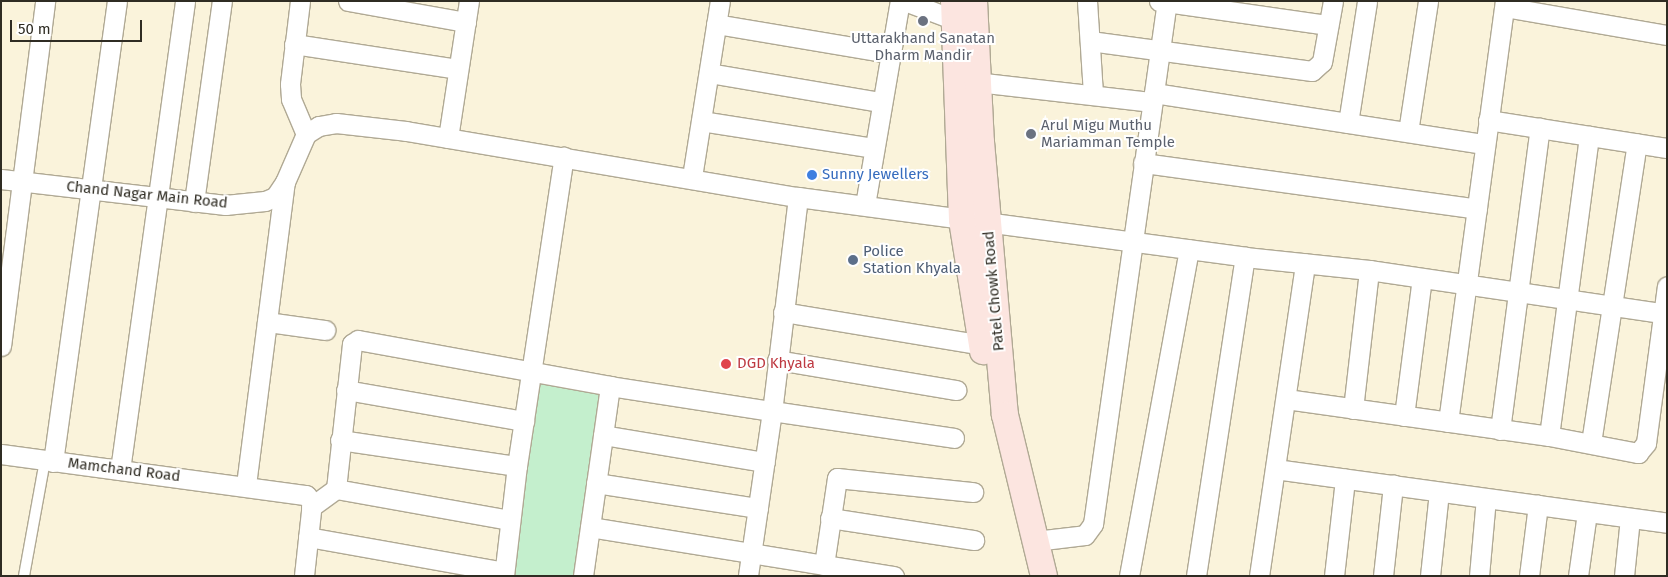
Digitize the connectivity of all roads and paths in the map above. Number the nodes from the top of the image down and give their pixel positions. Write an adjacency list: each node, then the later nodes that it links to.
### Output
1 (45, 1): 49 (street)
2 (117, 1): 51 (street)
3 (185, 1): 52 (street)
4 (222, 1): 54 (street)
5 (300, 1): 24 (street)
6 (348, 1): 19 (street)
7 (469, 1): 19 (street)
8 (720, 1): 20 (street)
9 (900, 1): 26 (street)
10 (905, 1): 18 (street)
11 (974, 1): 29 (street, Patel Chowk Road)
12 (1087, 1): 23 (street)
13 (1332, 1): 21 (street)
14 (1367, 1): 35 (street)
15 (1428, 1): 37 (street)
16 (1164, 2): 21 (street); 25 (street)
17 (1505, 4): 22 (street); 33 (street)
18 (954, 11): 29 (street, Patel Chowk Road)
19 (466, 22): 27 (street)
20 (716, 24): 26 (street); 28 (street)
21 (1328, 26): 25 (street)
22 (1667, 35)
23 (1090, 41): 25 (street); 30 (street)
24 (294, 44): 27 (street); 38 (street)
25 (1160, 51): 31 (street)
26 (890, 53): 32 (street)
27 (457, 69): 40 (street)
28 (709, 73): 32 (street); 34 (street)
29 (968, 81): 30 (street); 57 (street, Patel Chowk Road)
30 (1093, 94): 31 (street)
31 (1153, 97): 35 (street); 46 (street)
32 (882, 102): 43 (street)
33 (1488, 120): 36 (street); 41 (street)
34 (701, 121): 43 (street); 47 (street)
35 (1348, 123): 37 (street)
36 (1540, 128): 39 (street); 66 (street)
37 (1408, 132): 41 (street)
38 (306, 134): 40 (street); 50 (street)
39 (1589, 136): 42 (street); 67 (street)
40 (448, 138): 45 (street)
41 (1484, 144): 56 (street)
42 (1637, 144): 44 (street); 68 (street)
43 (873, 148): 55 (street)
44 (1667, 148)
45 (564, 157): 47 (street); 76 (street)
46 (1143, 163): 56 (street); 58 (street)
47 (692, 177): 53 (street)
48 (1, 179): 49 (street, Chand Nagar Main Road)
49 (23, 182): 51 (street, Chand Nagar Main Road); 74 (street)
50 (286, 182): 54 (street, Chand Nagar Main Road); 71 (street)
51 (92, 190): 52 (street, Chand Nagar Main Road); 93 (street)
52 (158, 197): 54 (street, Chand Nagar Main Road); 97 (street)
53 (798, 197): 55 (street); 69 (street)
54 (194, 202)
55 (865, 205): 57 (street)
56 (1477, 209): 64 (street)
57 (975, 221): 58 (street); 73 (street, Patel Chowk Road); 117 (street, Patel Chowk Road)
58 (1131, 241): 59 (street); 117 (street)
59 (1189, 249): 60 (street); 128 (street)
60 (1245, 257): 61 (street); 129 (street)
61 (1305, 263): 62 (street); 80 (street)
62 (1369, 270): 63 (street); 81 (street)
63 (1422, 278): 64 (street); 83 (street)
64 (1468, 285): 66 (street); 85 (street)
65 (1667, 286): 70 (street)
66 (1518, 292): 67 (street); 86 (street)
67 (1567, 300): 68 (street); 88 (street)
68 (1612, 306): 70 (street); 91 (street)
69 (783, 312): 73 (street); 75 (street)
70 (1665, 314): 91 (street)
71 (267, 322): 72 (street); 101 (street)
72 (325, 330)
73 (982, 345): 126 (street, Patel Chowk Road)
74 (1, 346)
75 (777, 360): 79 (street); 82 (street)
76 (530, 371): 77 (street); 78 (street); 84 (street)
77 (610, 386): 82 (street); 87 (street)
78 (346, 390): 84 (street); 90 (street)
79 (957, 390)
80 (1286, 399): 81 (street); 96 (street)
81 (1353, 409): 83 (street)
82 (772, 411): 89 (street); 94 (street)
83 (1404, 416): 85 (street)
84 (524, 421): 95 (street)
85 (1448, 422): 86 (street)
86 (1500, 430): 88 (street)
87 (603, 436): 94 (street); 99 (street)
88 (1548, 436): 91 (street)
89 (954, 438)
90 (340, 440): 95 (street); 102 (street)
91 (1591, 443)
92 (1, 454): 93 (street, Mamchand Road)
93 (49, 462): 97 (street, Mamchand Road); 121 (lane)
94 (765, 462): 108 (street)
95 (516, 466): 112 (street)
96 (1275, 469): 98 (street); 130 (street)
97 (120, 470): 101 (street, Mamchand Road)
98 (1345, 478): 100 (street); 131 (street)
99 (596, 483): 108 (street); 114 (street)
100 (1393, 485): 104 (street); 132 (street)
101 (246, 486): 107 (street, Mamchand Road)
102 (336, 490): 107 (street); 112 (street)
103 (973, 492): 110 (street)
104 (1439, 492): 105 (street); 133 (street)
105 (1486, 498): 106 (street); 134 (street)
106 (1538, 505): 109 (street); 135 (street)
107 (311, 508): 115 (street)
108 (758, 508): 118 (street)
109 (1587, 513): 111 (street); 136 (street)
110 (830, 518): 116 (street); 119 (street)
111 (1630, 518): 113 (street); 137 (street)
112 (510, 520): 120 (street)
113 (1667, 523)
114 (590, 527): 118 (street); 123 (street)
115 (308, 537): 120 (street); 122 (street)
116 (974, 540)
117 (1036, 541): 127 (street, Patel Chowk Road)
118 (751, 554): 119 (street); 124 (street)
119 (824, 566): 125 (street)
120 (504, 574)
121 (24, 576)
122 (304, 576)
123 (583, 576)
124 (748, 576)
125 (894, 576)
126 (1026, 576)
127 (1044, 576)
128 (1129, 576)
129 (1196, 576)
130 (1259, 576)
131 (1334, 576)
132 (1383, 576)
133 (1430, 576)
134 (1479, 576)
135 (1529, 576)
136 (1578, 576)
137 (1624, 576)

